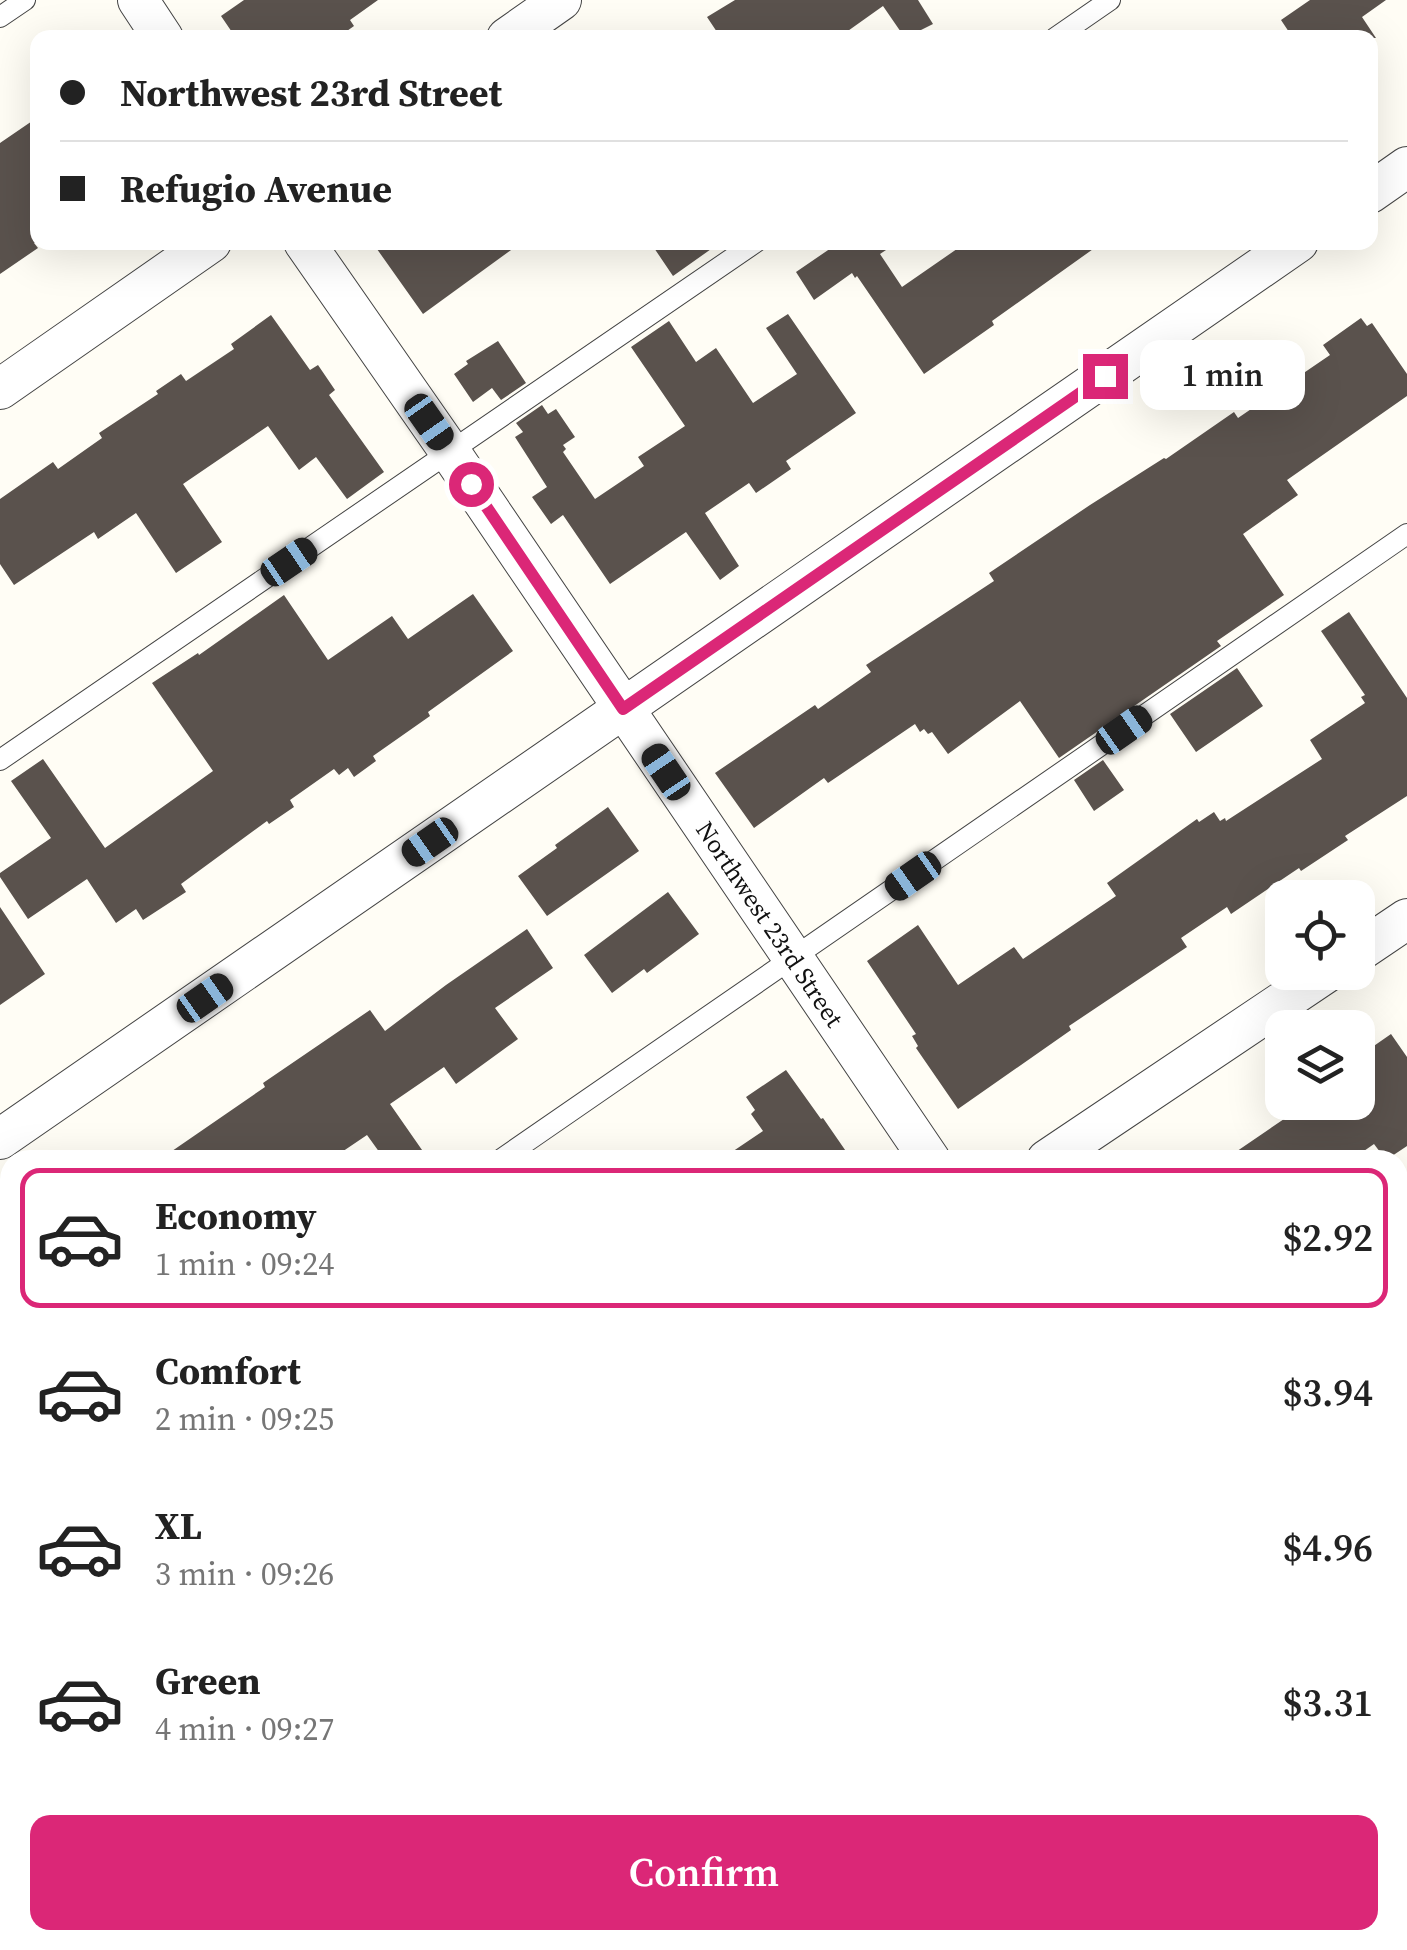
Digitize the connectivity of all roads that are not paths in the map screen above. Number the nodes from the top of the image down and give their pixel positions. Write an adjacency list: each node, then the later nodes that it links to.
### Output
1 (25, 0): 5 (lane)
2 (138, 0): 6 (street)
3 (561, 0): 7 (street)
4 (1110, 0): 8 (lane)
5 (0, 18)
6 (158, 30)
7 (518, 30)
8 (1067, 30)
9 (1407, 167): 10 (street)
10 (1378, 187)
11 (199, 250): 15 (street)
12 (310, 250): 16 (street, Northwest 23rd Street)
13 (744, 250): 16 (lane)
14 (1286, 250): 18 (street)
15 (0, 388)
16 (450, 452): 18 (street, Northwest 23rd Street); 19 (lane)
17 (1407, 534): 22 (lane)
18 (623, 709): 22 (street, Northwest 23rd Street); 24 (street)
19 (0, 760)
20 (1407, 919): 21 (street)
21 (1375, 941)
22 (793, 958): 25 (lane); 26 (street, Northwest 23rd Street)
23 (1299, 990): 27 (street)
24 (0, 1139)
25 (515, 1150)
26 (923, 1150)
27 (1061, 1150)

